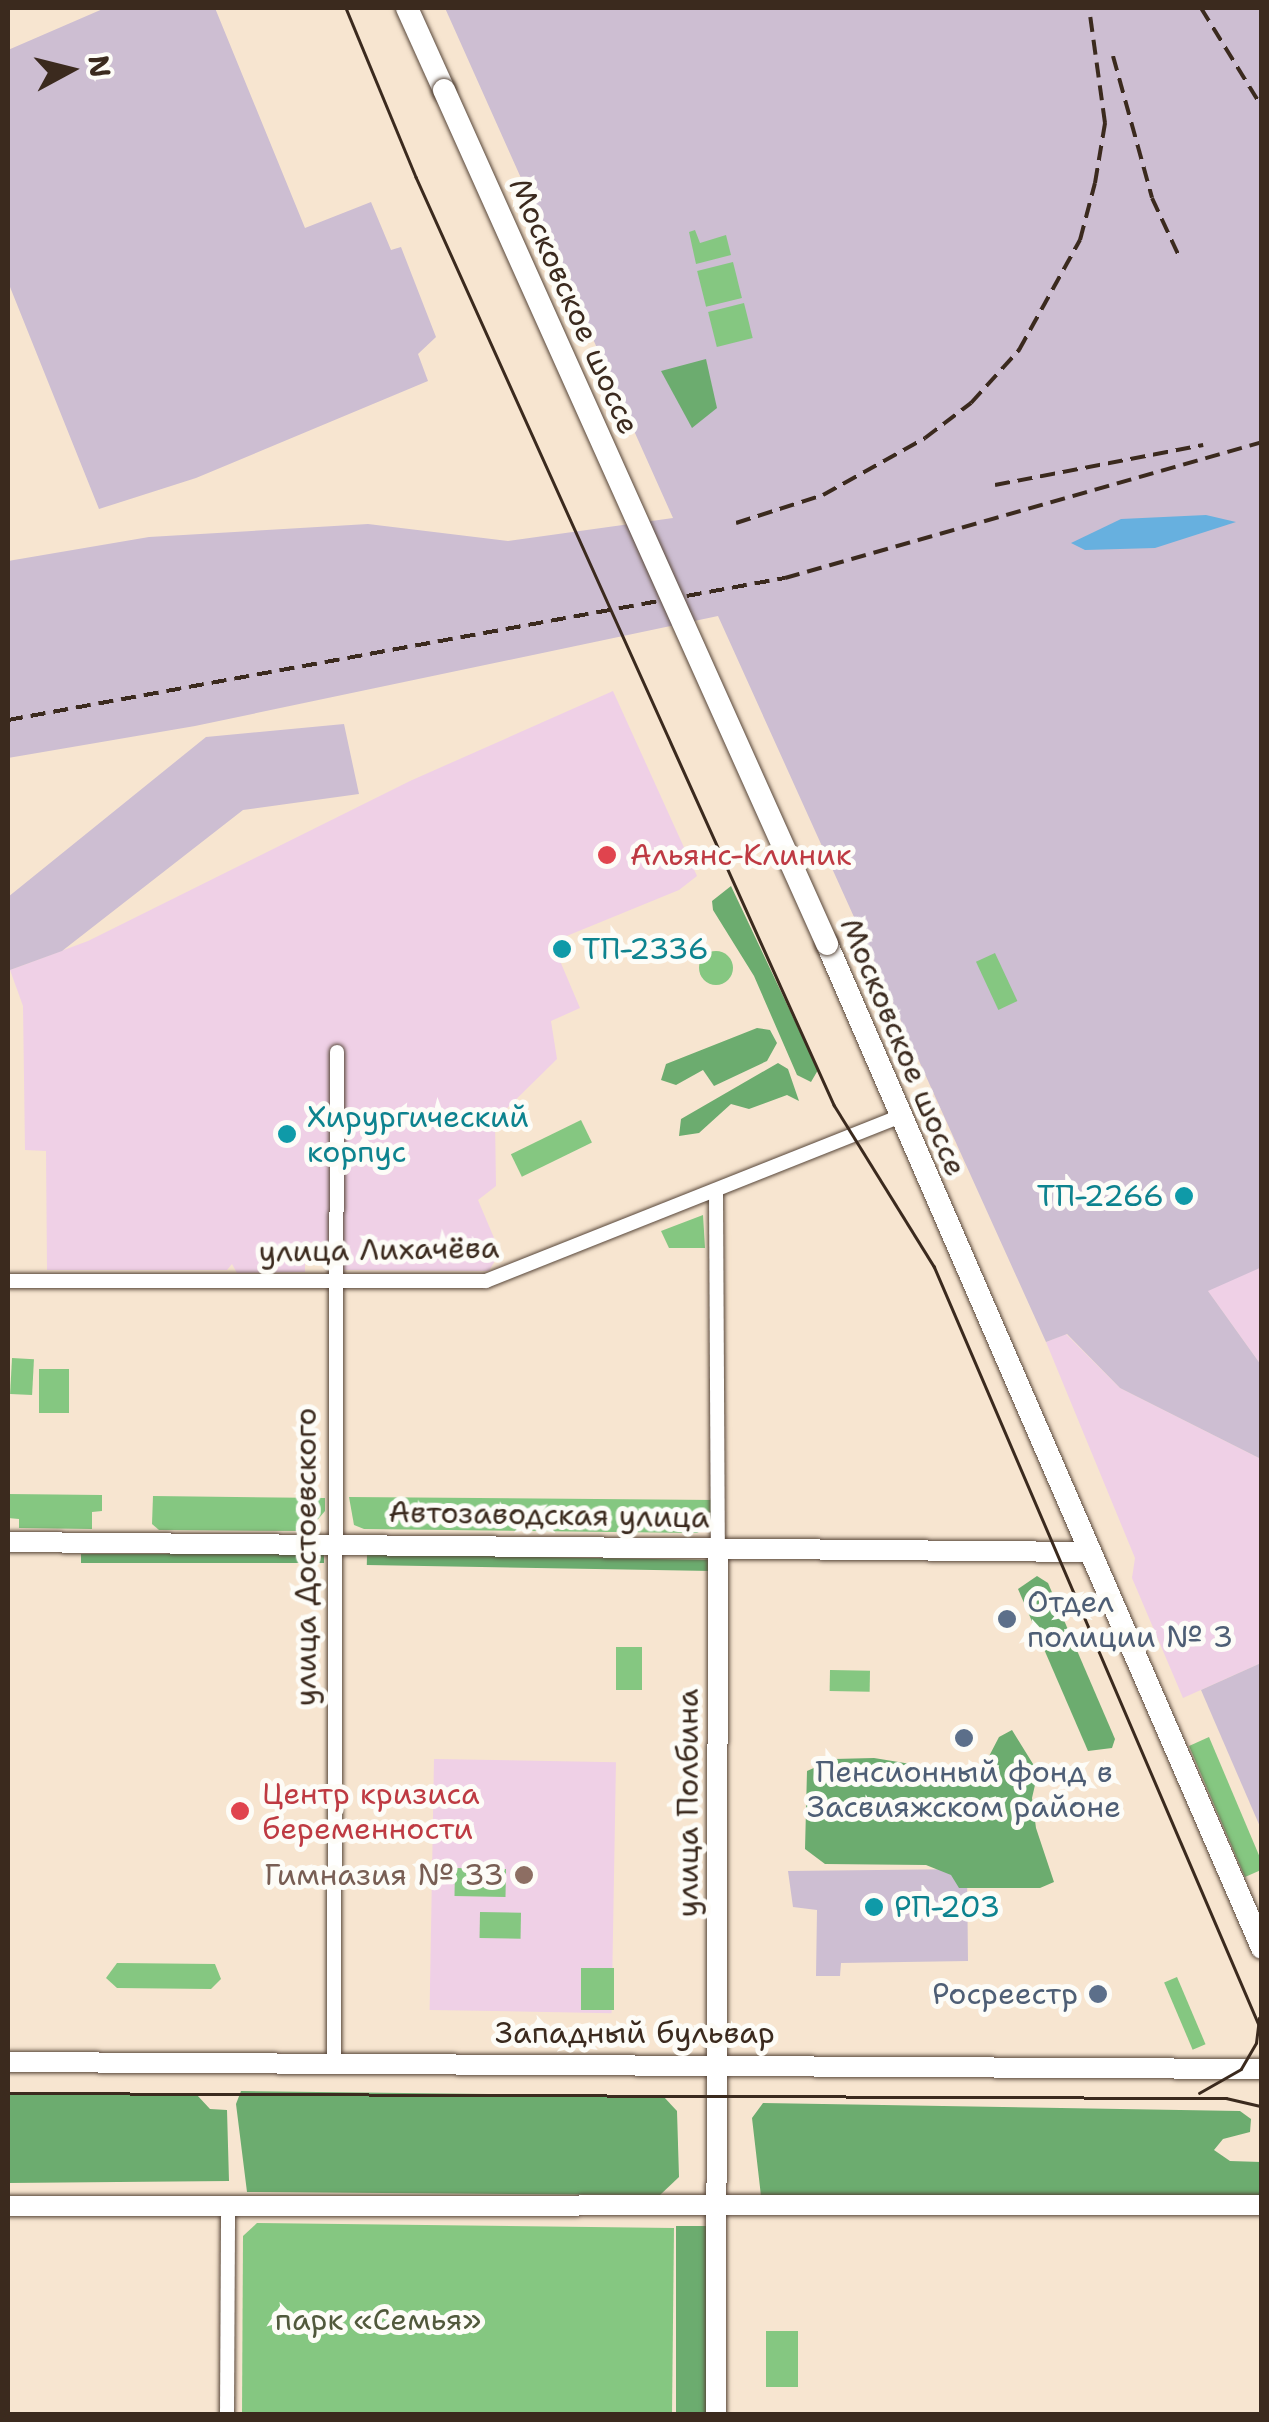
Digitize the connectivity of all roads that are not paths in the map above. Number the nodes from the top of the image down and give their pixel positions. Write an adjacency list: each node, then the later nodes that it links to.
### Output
1 (407, 8): 3 (main road, Московское шоссе, bridge)
2 (337, 1052): 5 (street, улица Достоевского)
3 (901, 1116): 4 (street, улица Лихачёва); 10 (main road, Московское шоссе)
4 (716, 1192): 5 (street, улица Лихачёва); 9 (street, улица Полбина)
5 (336, 1280): 6 (street, улица Лихачёва); 8 (street, улица Достоевского)
6 (8, 1281)
7 (8, 1542): 8 (street, Автозаводская улица)
8 (333, 1542): 9 (street, Автозаводская улица); 13 (street, улица Достоевского)
9 (718, 1546): 10 (street, Автозаводская улица); 14 (street, улица Полбина)
10 (1090, 1552): 11 (main road, Московское шоссе)
11 (1262, 1948)
12 (8, 2062): 13 (street, Западный бульвар)
13 (334, 2062): 14 (street, Западный бульвар)
14 (718, 2063): 15 (street, Западный бульвар); 19 (street, улица Полбина)
15 (1262, 2069)
16 (1262, 2205): 19 (street)
17 (8, 2206): 18 (street)
18 (228, 2207): 19 (street); 20 (street)
19 (718, 2209): 21 (street, улица Полбина)
20 (227, 2414)
21 (716, 2414)

